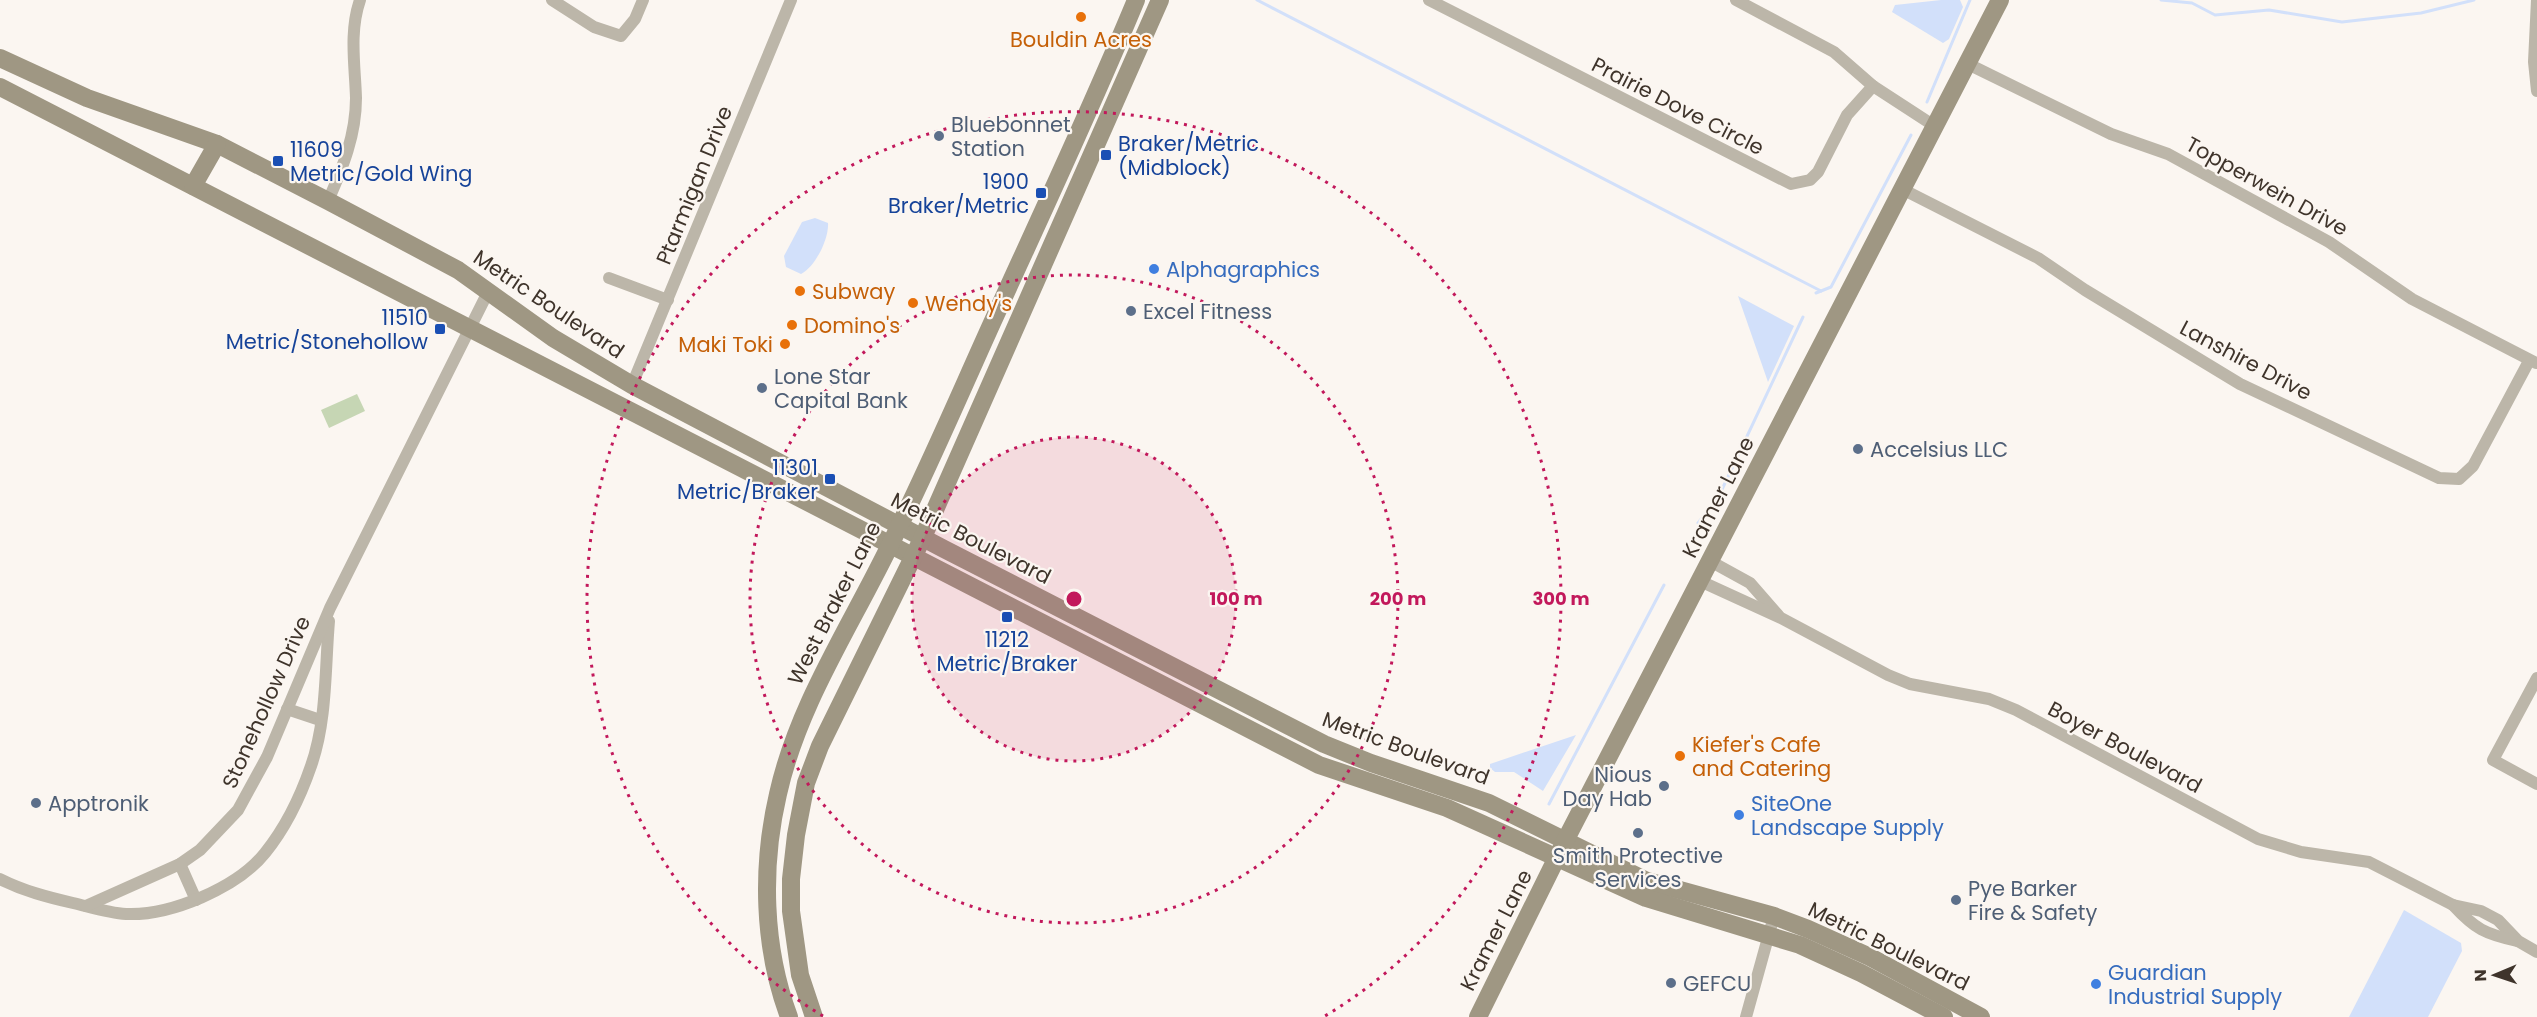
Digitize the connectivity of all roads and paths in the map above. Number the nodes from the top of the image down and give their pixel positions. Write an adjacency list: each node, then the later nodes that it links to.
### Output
1 (360, 0): 22 (street)
2 (552, 0): 3 (street)
3 (643, 0)
4 (791, 0): 25 (street, Ptarmigan Drive)
5 (1136, 0): 15 (main road, West Braker Lane)
6 (1160, 0): 17 (main road)
7 (1429, 0): 13 (street, Prairie Dove Circle)
8 (1736, 0): 13 (street)
9 (2000, 0): 12 (main road, Kramer Lane)
10 (2537, 0): 16 (street)
11 (0, 57): 19 (main road, Metric Boulevard)
12 (1968, 64): 18 (main road, Kramer Lane); 29 (street, Topperwein Drive)
13 (1873, 86): 18 (street)
14 (0, 87): 20 (main road, Metric Boulevard)
15 (1099, 89): 17 (main road); 26 (main road, West Braker Lane)
16 (2537, 91)
17 (1118, 101): 27 (main road)
18 (1936, 127): 21 (main road, Kramer Lane)
19 (217, 144): 20 (main road); 22 (main road, Metric Boulevard)
20 (193, 186): 28 (main road, Metric Boulevard)
21 (1902, 189): 29 (street, Lanshire Drive); 35 (main road, Kramer Lane)
22 (328, 201): 24 (main road, Metric Boulevard)
23 (609, 278): 25 (street)
24 (489, 290): 28 (street, Stonehollow Drive); 30 (main road, Metric Boulevard)
25 (668, 300): 30 (street, Ptarmigan Drive)
26 (998, 310): 27 (main road); 31 (main road, West Braker Lane)
27 (1018, 324): 32 (main road)
28 (468, 329): 33 (main road, Metric Boulevard); 37 (street, Stonehollow Drive)
29 (2533, 362)
30 (632, 385): 31 (main road, Metric Boulevard)
31 (899, 525): 32 (main road, Metric Boulevard); 33 (main road, West Braker Lane)
32 (923, 537): 34 (main road); 40 (main road, Metric Boulevard)
33 (891, 544): 34 (main road, Metric Boulevard); 54 (main road, West Braker Lane)
34 (914, 555): 42 (main road, Metric Boulevard); 53 (main road)
35 (1710, 561): 36 (main road, Kramer Lane); 38 (street, Boyer Boulevard)
36 (1700, 581): 38 (street, Boyer Boulevard); 45 (main road, Kramer Lane)
37 (330, 608): 41 (street, Stonehollow Drive); 43 (street, Stonehollow Drive)
38 (1781, 618): 52 (street, Boyer Boulevard)
39 (2537, 678): 44 (street)
40 (1231, 696): 42 (main road); 45 (main road, Metric Boulevard)
41 (287, 709): 43 (street); 47 (street, Stonehollow Drive)
42 (1221, 713): 46 (main road, Metric Boulevard)
43 (320, 720): 49 (street, Stonehollow Drive)
44 (2537, 784)
45 (1566, 841): 46 (main road, Kramer Lane); 51 (main road, Metric Boulevard)
46 (1557, 858): 51 (main road, Metric Boulevard); 57 (main road, Kramer Lane)
47 (180, 864): 49 (street); 50 (street, Stonehollow Drive)
48 (0, 879): 50 (street, Stonehollow Drive)
49 (196, 900): 50 (street, Stonehollow Drive)
50 (86, 906)
51 (1771, 925): 58 (street); 59 (main road, Metric Boulevard); 60 (main road, Metric Boulevard)
52 (2537, 952)
53 (803, 986): 54 (main road); 55 (main road)
54 (782, 996): 56 (main road, West Braker Lane)
55 (809, 1016)
56 (789, 1017)
57 (1478, 1017)
58 (1746, 1017)
59 (1944, 1017)
60 (1981, 1017)

